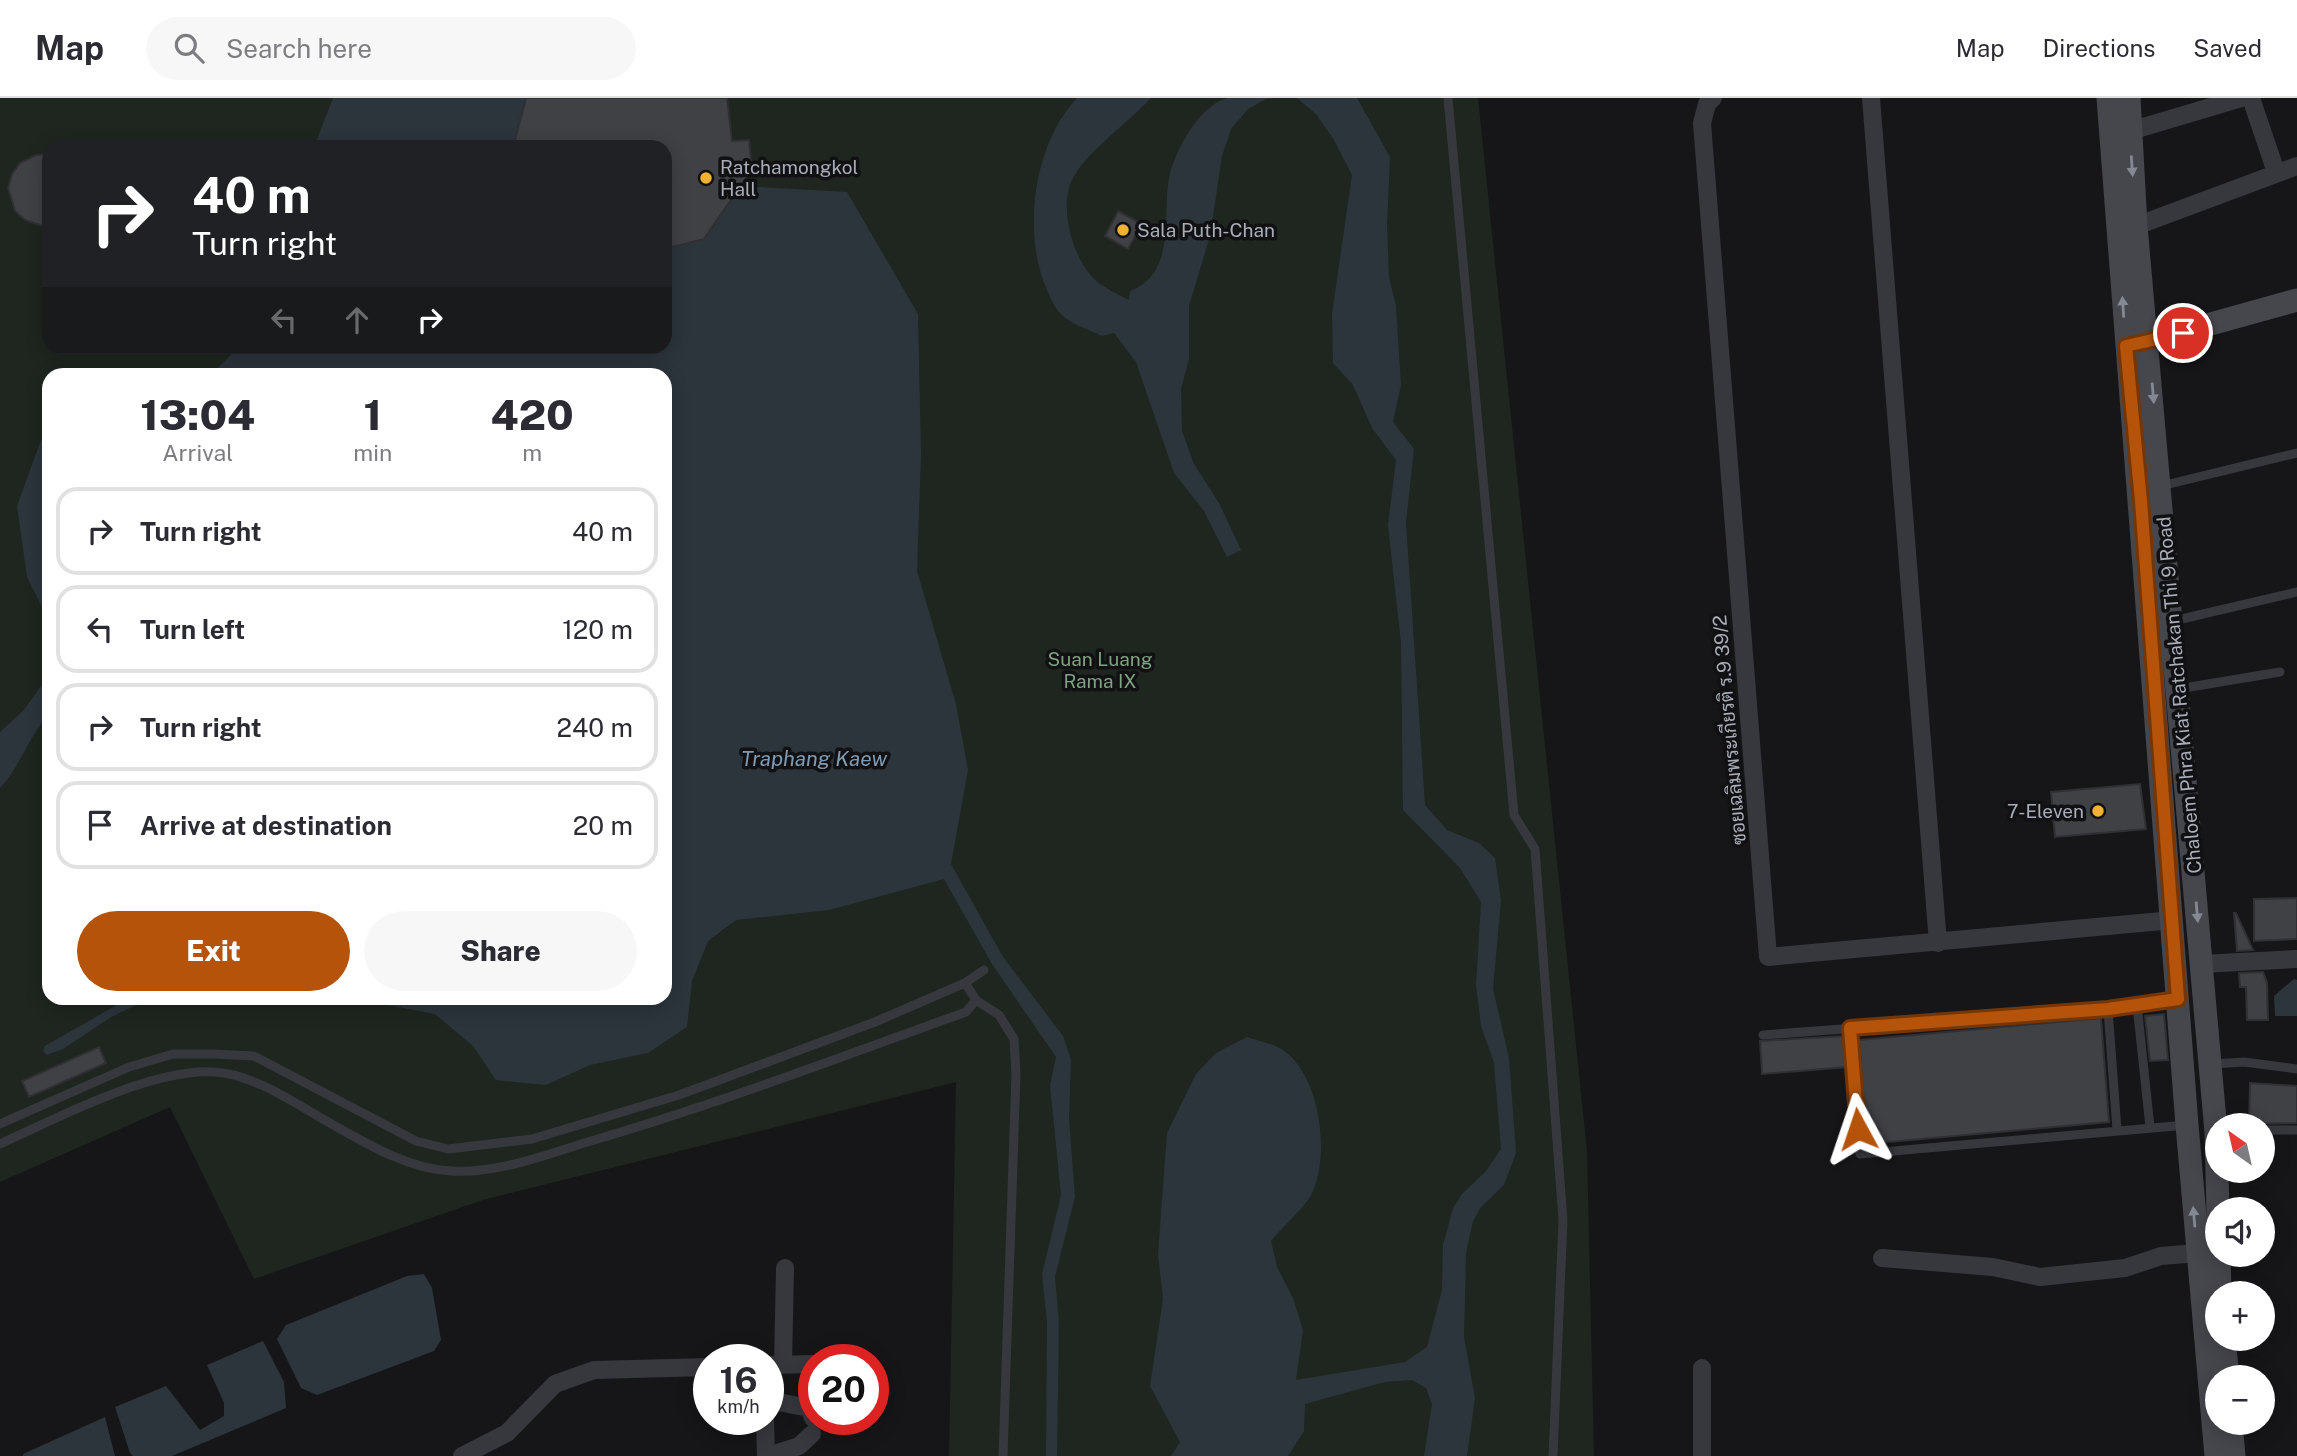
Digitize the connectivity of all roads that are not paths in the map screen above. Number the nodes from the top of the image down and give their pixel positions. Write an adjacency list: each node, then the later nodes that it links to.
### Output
1 (1448, 98): 54 (lane)
2 (1713, 98): 21 (street, ซอยเฉลิมพระเกียรติ ร.9 39/2)
3 (1871, 98): 21 (street)
4 (2108, 98): 8 (main road, Chaloem Phra Kiat Ratchakan Thi 9 Road)
5 (2129, 98): 8 (main road, Chaloem Phra Kiat Ratchakan Thi 9 Road)
6 (2241, 98): 8 (street)
7 (2251, 98): 10 (street)
8 (2120, 131): 11 (main road, Chaloem Phra Kiat Ratchakan Thi 9 Road, one-way to 11); 13 (main road, Chaloem Phra Kiat Ratchakan Thi 9 Road, one-way to 8)
9 (2297, 166): 10 (street)
10 (2276, 172): 11 (street)
11 (2136, 226): 13 (main road, Chaloem Phra Kiat Ratchakan Thi 9 Road)
12 (2297, 300): 13 (main road)
13 (2137, 344): 15 (main road, Chaloem Phra Kiat Ratchakan Thi 9 Road, one-way to 15); 20 (main road, Chaloem Phra Kiat Ratchakan Thi 9 Road)
14 (2297, 453): 15 (lane)
15 (2161, 486): 17 (main road, Chaloem Phra Kiat Ratchakan Thi 9 Road)
16 (2297, 592): 17 (lane)
17 (2172, 621): 19 (main road, Chaloem Phra Kiat Ratchakan Thi 9 Road)
18 (2280, 671): 19 (lane)
19 (2178, 689): 23 (main road, Chaloem Phra Kiat Ratchakan Thi 9 Road, one-way to 23)
20 (2173, 920): 21 (street, ซอยเฉลิมพระเกียรติ ร.9 39/2); 26 (main road, Chaloem Phra Kiat Ratchakan Thi 9 Road)
21 (1938, 943)
22 (2297, 959): 23 (street)
23 (2201, 964): 32 (main road, Chaloem Phra Kiat Ratchakan Thi 9 Road)
24 (984, 970): 25 (lane)
25 (965, 983): 27 (lane); 34 (lane)
26 (2178, 999): 28 (lane); 35 (main road, Chaloem Phra Kiat Ratchakan Thi 9 Road)
27 (976, 1000): 40 (lane); 53 (lane)
28 (2137, 1005): 29 (lane); 36 (lane)
29 (2108, 1009): 30 (lane); 37 (lane)
30 (1850, 1028): 31 (lane); 37 (lane)
31 (1763, 1035)
32 (2210, 1064): 33 (lane); 44 (main road, Chaloem Phra Kiat Ratchakan Thi 9 Road)
33 (2297, 1069)
34 (0, 1124)
35 (2187, 1125): 36 (lane); 41 (main road, Chaloem Phra Kiat Ratchakan Thi 9 Road, one-way to 35)
36 (2150, 1127): 37 (lane)
37 (2117, 1130)
38 (2275, 1130): 39 (lane)
39 (2297, 1130)
40 (0, 1144)
41 (2197, 1253): 42 (street); 56 (main road, Chaloem Phra Kiat Ratchakan Thi 9 Road)
42 (1882, 1258)
43 (785, 1268): 45 (street)
44 (2220, 1281)
45 (778, 1344)
46 (693, 1367): 51 (street)
47 (1702, 1368): 55 (street)
48 (766, 1435): 52 (street)
49 (806, 1435): 52 (street)
50 (2232, 1435): 57 (main road)
51 (462, 1456)
52 (767, 1456)
53 (1003, 1456)
54 (1553, 1456)
55 (1702, 1456)
56 (2216, 1456)
57 (2234, 1456)

